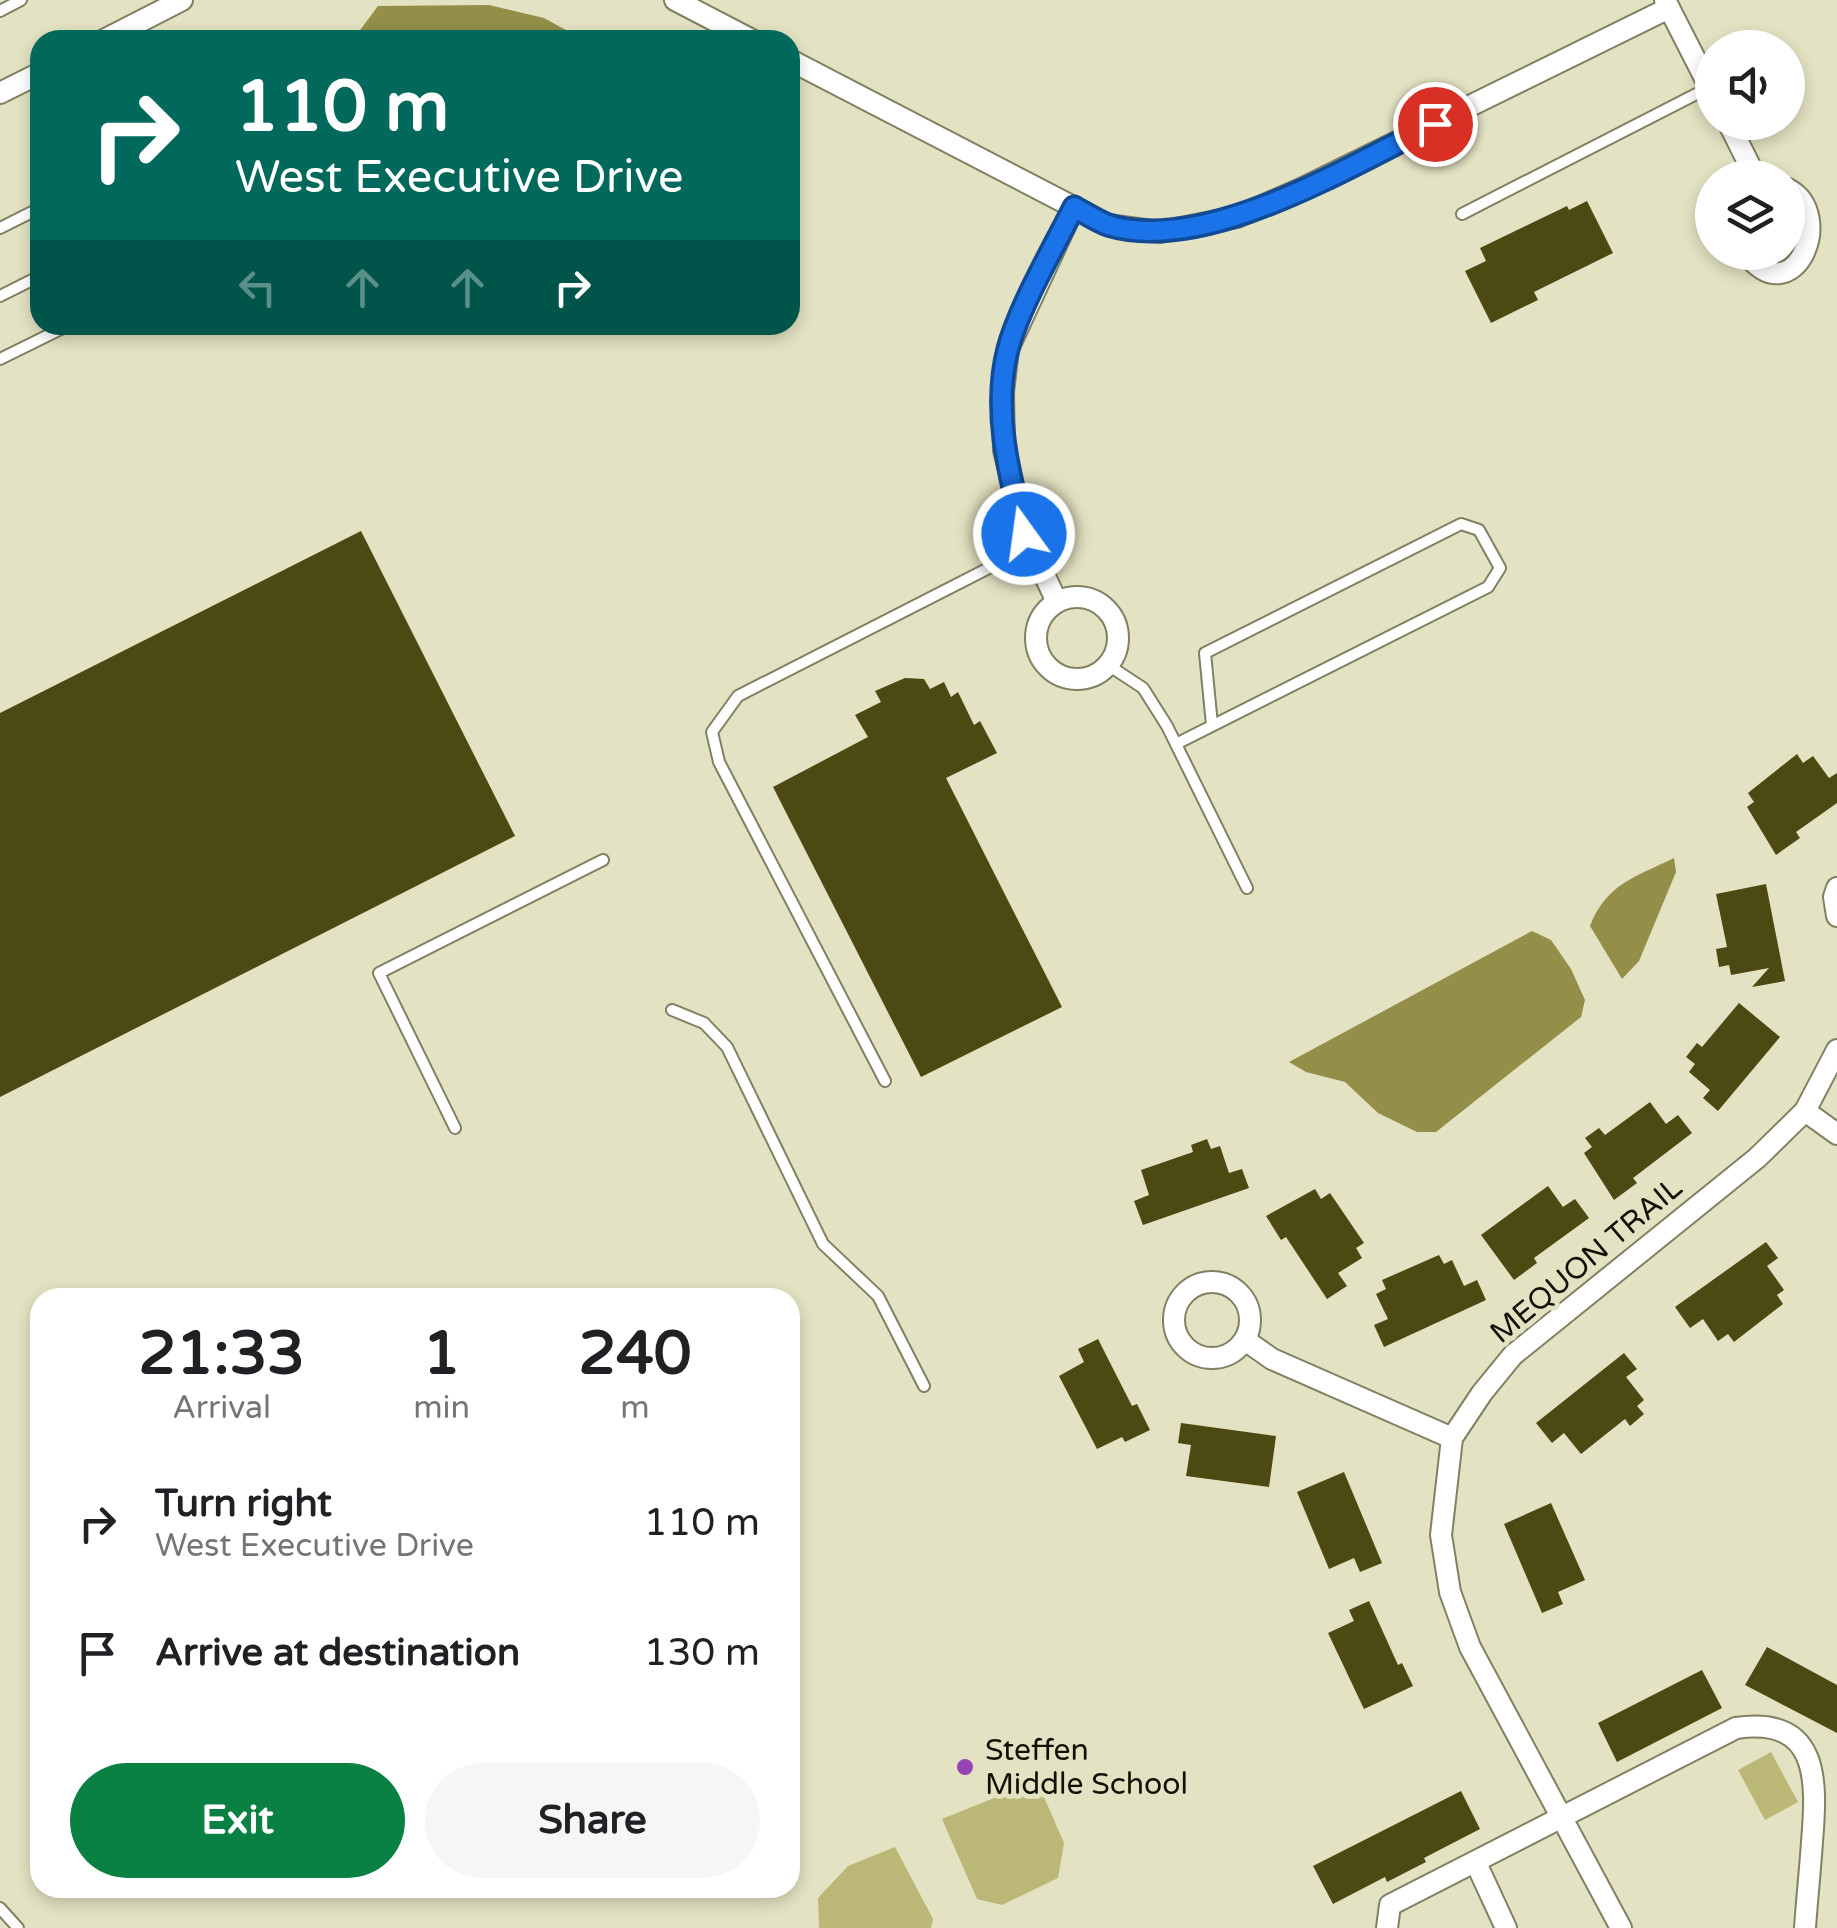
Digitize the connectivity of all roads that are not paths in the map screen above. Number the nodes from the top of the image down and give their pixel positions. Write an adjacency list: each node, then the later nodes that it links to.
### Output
1 (21, 0): 5 (lane)
2 (182, 0): 6 (street)
3 (674, 0): 7 (street)
4 (1667, 4): 8 (street); 14 (street)
5 (0, 11)
6 (124, 30)
7 (732, 30)
8 (1695, 59)
9 (800, 65): 14 (street)
10 (30, 77): 11 (street)
11 (0, 93)
12 (1695, 98): 16 (lane)
13 (1805, 198): 18 (street)
14 (1074, 207): 23 (street)
15 (30, 213): 17 (lane)
16 (1462, 214)
17 (0, 228)
18 (1805, 265)
19 (30, 281): 20 (lane)
20 (0, 296)
21 (49, 335): 22 (lane)
22 (0, 359)
23 (1031, 546): 24 (street); 34 (lane)
24 (1057, 602): 25 (street); 25 (street)
25 (1108, 666): 27 (lane)
26 (1212, 726): 26 (lane); 27 (lane)
27 (1176, 744): 29 (lane)
28 (603, 860): 36 (lane)
29 (1247, 888)
30 (1837, 888): 31 (street)
31 (1837, 916)
32 (672, 1010): 39 (lane)
33 (1837, 1050): 35 (street, MEQUON TRAIL)
34 (885, 1081)
35 (1806, 1111): 37 (street); 40 (street, MEQUON TRAIL)
36 (455, 1128)
37 (1837, 1134)
38 (1245, 1340): 40 (street)
39 (924, 1386)
40 (1452, 1438): 41 (street, MEQUON TRAIL)
41 (1560, 1816): 42 (street); 47 (street, MEQUON TRAIL); 48 (street)
42 (1476, 1864): 45 (street); 46 (street)
43 (2, 1912): 44 (lane)
44 (18, 1928)
45 (1387, 1928)
46 (1506, 1928)
47 (1620, 1928)
48 (1805, 1928)

